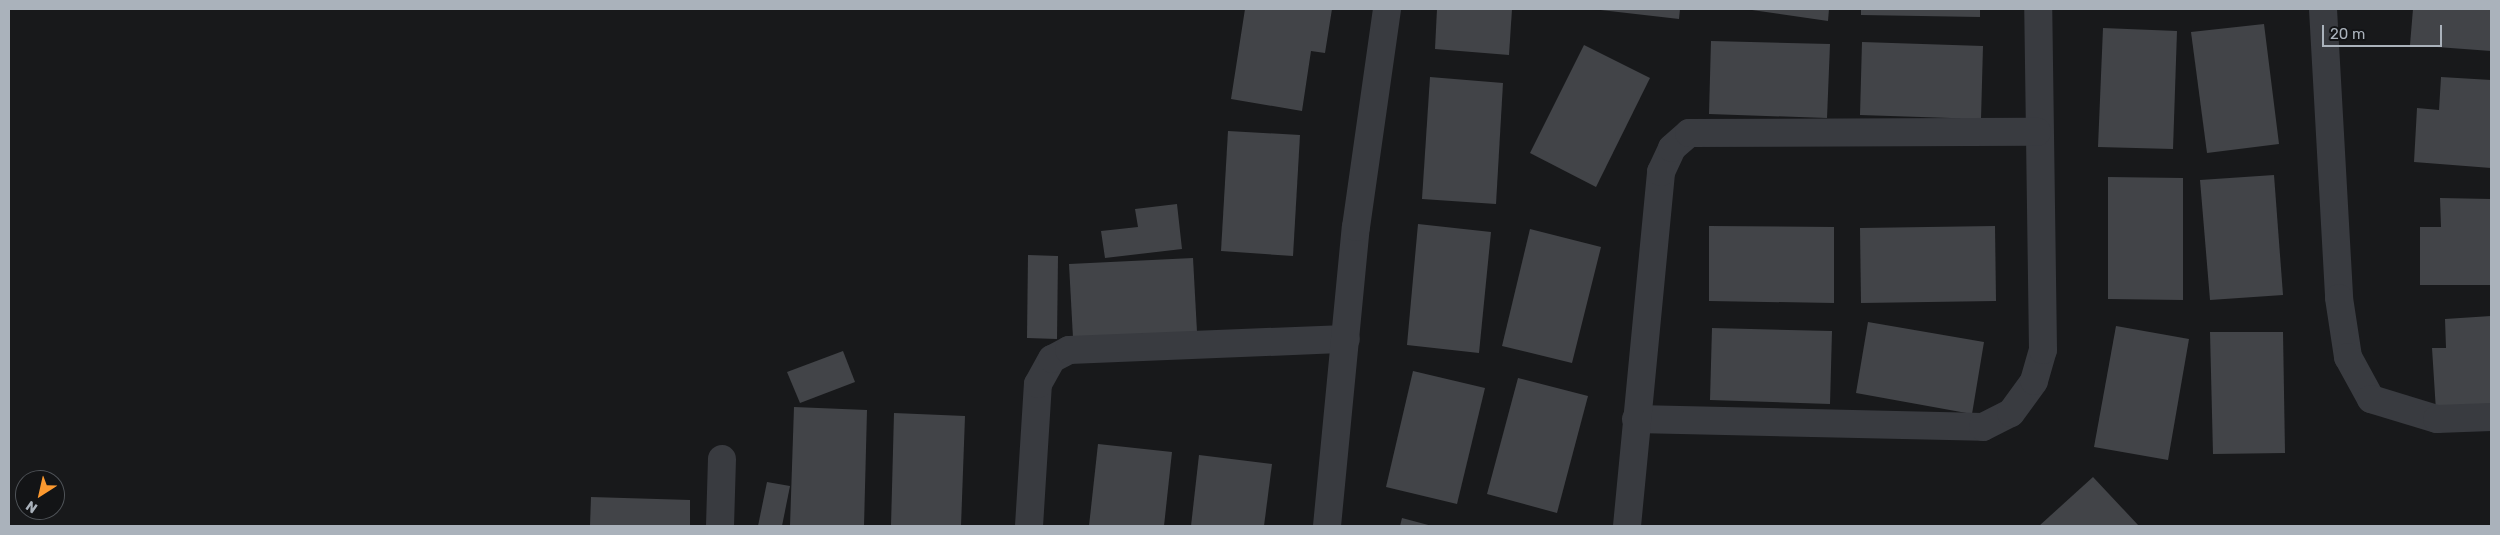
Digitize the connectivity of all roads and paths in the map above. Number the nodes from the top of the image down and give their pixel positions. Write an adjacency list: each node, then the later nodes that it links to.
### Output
1 (1386, 9): 5 (street)
2 (2038, 9): 4 (street)
3 (2324, 9): 6 (street)
4 (2037, 132): 7 (street); 7 (street)
5 (1346, 339): 10 (street); 11 (street)
6 (2491, 417)
7 (1636, 419): 12 (street)
8 (722, 460): 9 (street)
9 (720, 526)
10 (1029, 526)
11 (1327, 526)
12 (1627, 526)

